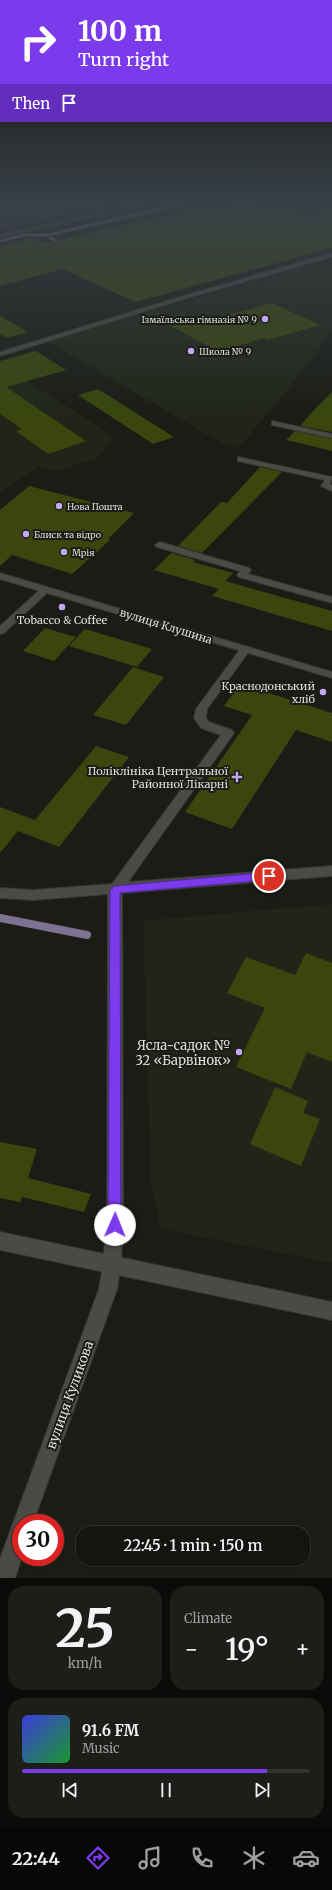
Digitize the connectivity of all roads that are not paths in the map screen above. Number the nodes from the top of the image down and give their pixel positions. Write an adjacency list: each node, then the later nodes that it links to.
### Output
1 (267, 274): 2 (street)
2 (0, 354)
3 (276, 423): 4 (street)
4 (332, 436)
5 (241, 459): 6 (street)
6 (332, 488)
7 (160, 545): 10 (street)
8 (0, 576): 9 (street, вулиця Клушина)
9 (45, 590): 11 (street); 12 (street, вулиця Клушина)
10 (332, 600)
11 (0, 631)
12 (245, 650): 13 (street, вулиця Клушина); 15 (street)
13 (332, 675)
14 (332, 871): 15 (street)
15 (115, 890): 16 (street); 18 (street, вулиця Куликова)
16 (0, 892)
17 (0, 1240): 18 (street)
18 (112, 1265): 19 (street); 20 (street, вулиця Куликова)
19 (332, 1312)
20 (26, 1514)
21 (12, 1555): 22 (street)
22 (4, 1578)

